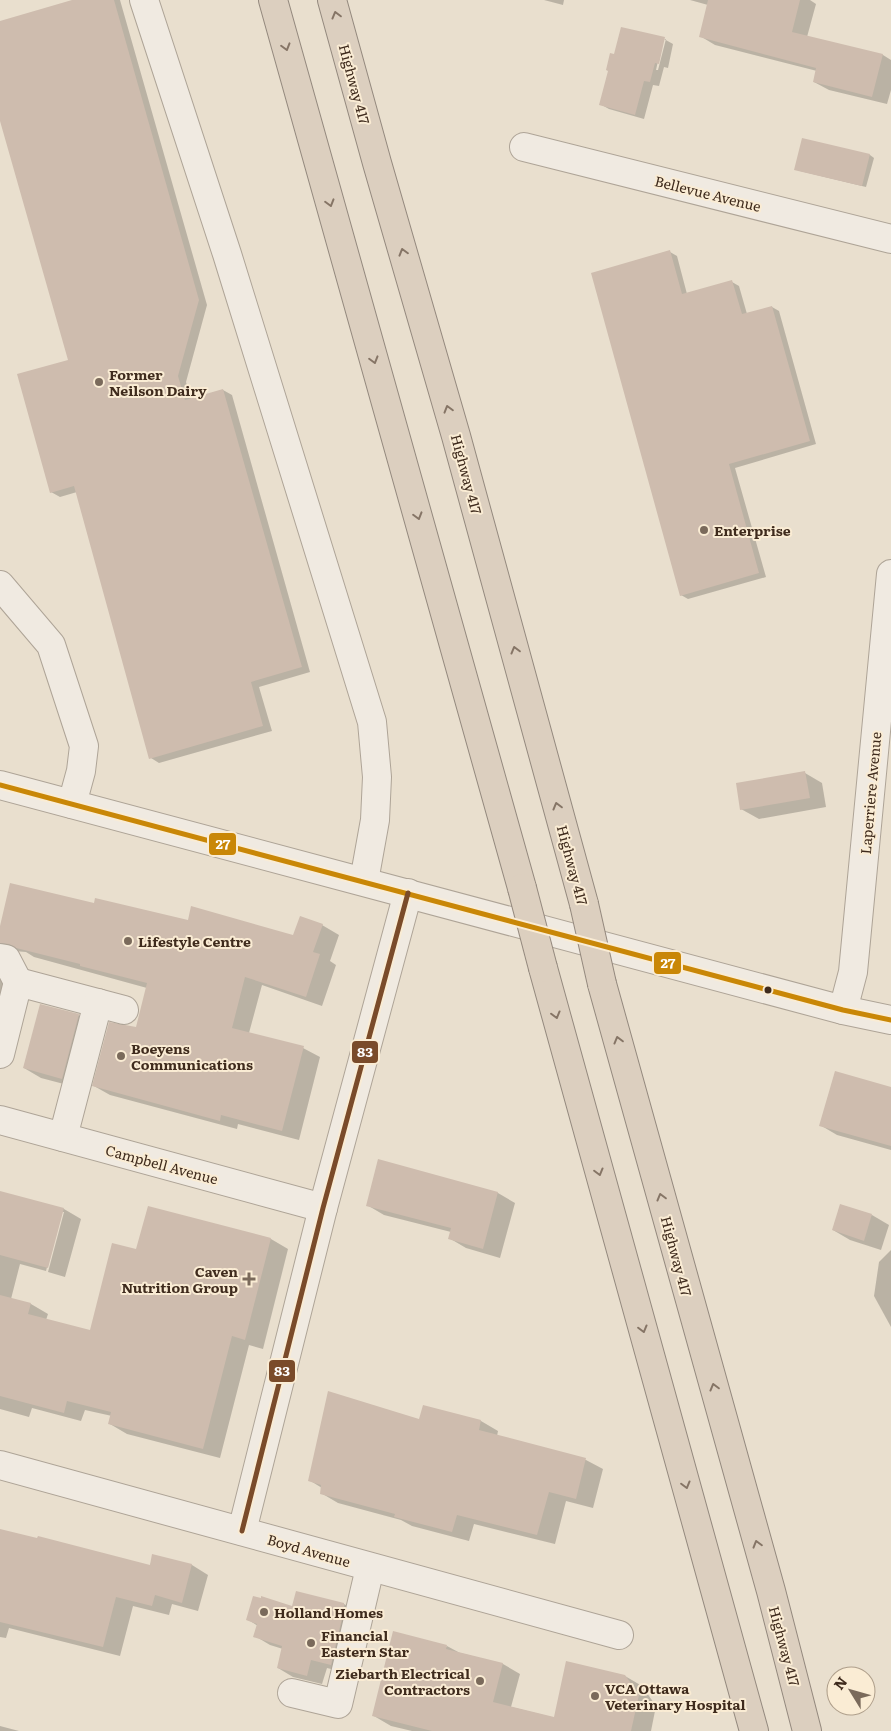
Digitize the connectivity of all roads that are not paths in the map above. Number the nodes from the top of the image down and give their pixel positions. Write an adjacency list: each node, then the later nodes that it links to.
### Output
1 (144, 0): 10 (street)
2 (273, 0): 27 (highway, one-way to 27, bridge)
3 (332, 0): 28 (highway, Highway 417, one-way to 3, bridge)
4 (524, 147): 5 (street, Bellevue Avenue)
5 (891, 239)
6 (891, 584): 16 (street, Laperriere Avenue)
7 (0, 585): 9 (street)
8 (0, 785): 9 (street)
9 (72, 804): 10 (street)
10 (364, 881): 11 (street)
11 (408, 893): 16 (street); 21 (street)
12 (0, 958): 13 (street)
13 (18, 982): 14 (street); 18 (street)
14 (98, 1003): 15 (street); 20 (street)
15 (124, 1010)
16 (844, 1010): 17 (street)
17 (891, 1020)
18 (0, 1054)
19 (0, 1120): 20 (street, Campbell Avenue)
20 (63, 1137): 21 (street, Campbell Avenue)
21 (323, 1208): 23 (street)
22 (0, 1465): 23 (street, Boyd Avenue)
23 (242, 1531): 24 (street, Boyd Avenue)
24 (370, 1568): 25 (street, Boyd Avenue); 26 (street)
25 (619, 1635)
26 (292, 1693)
27 (754, 1731)
28 (807, 1731)

